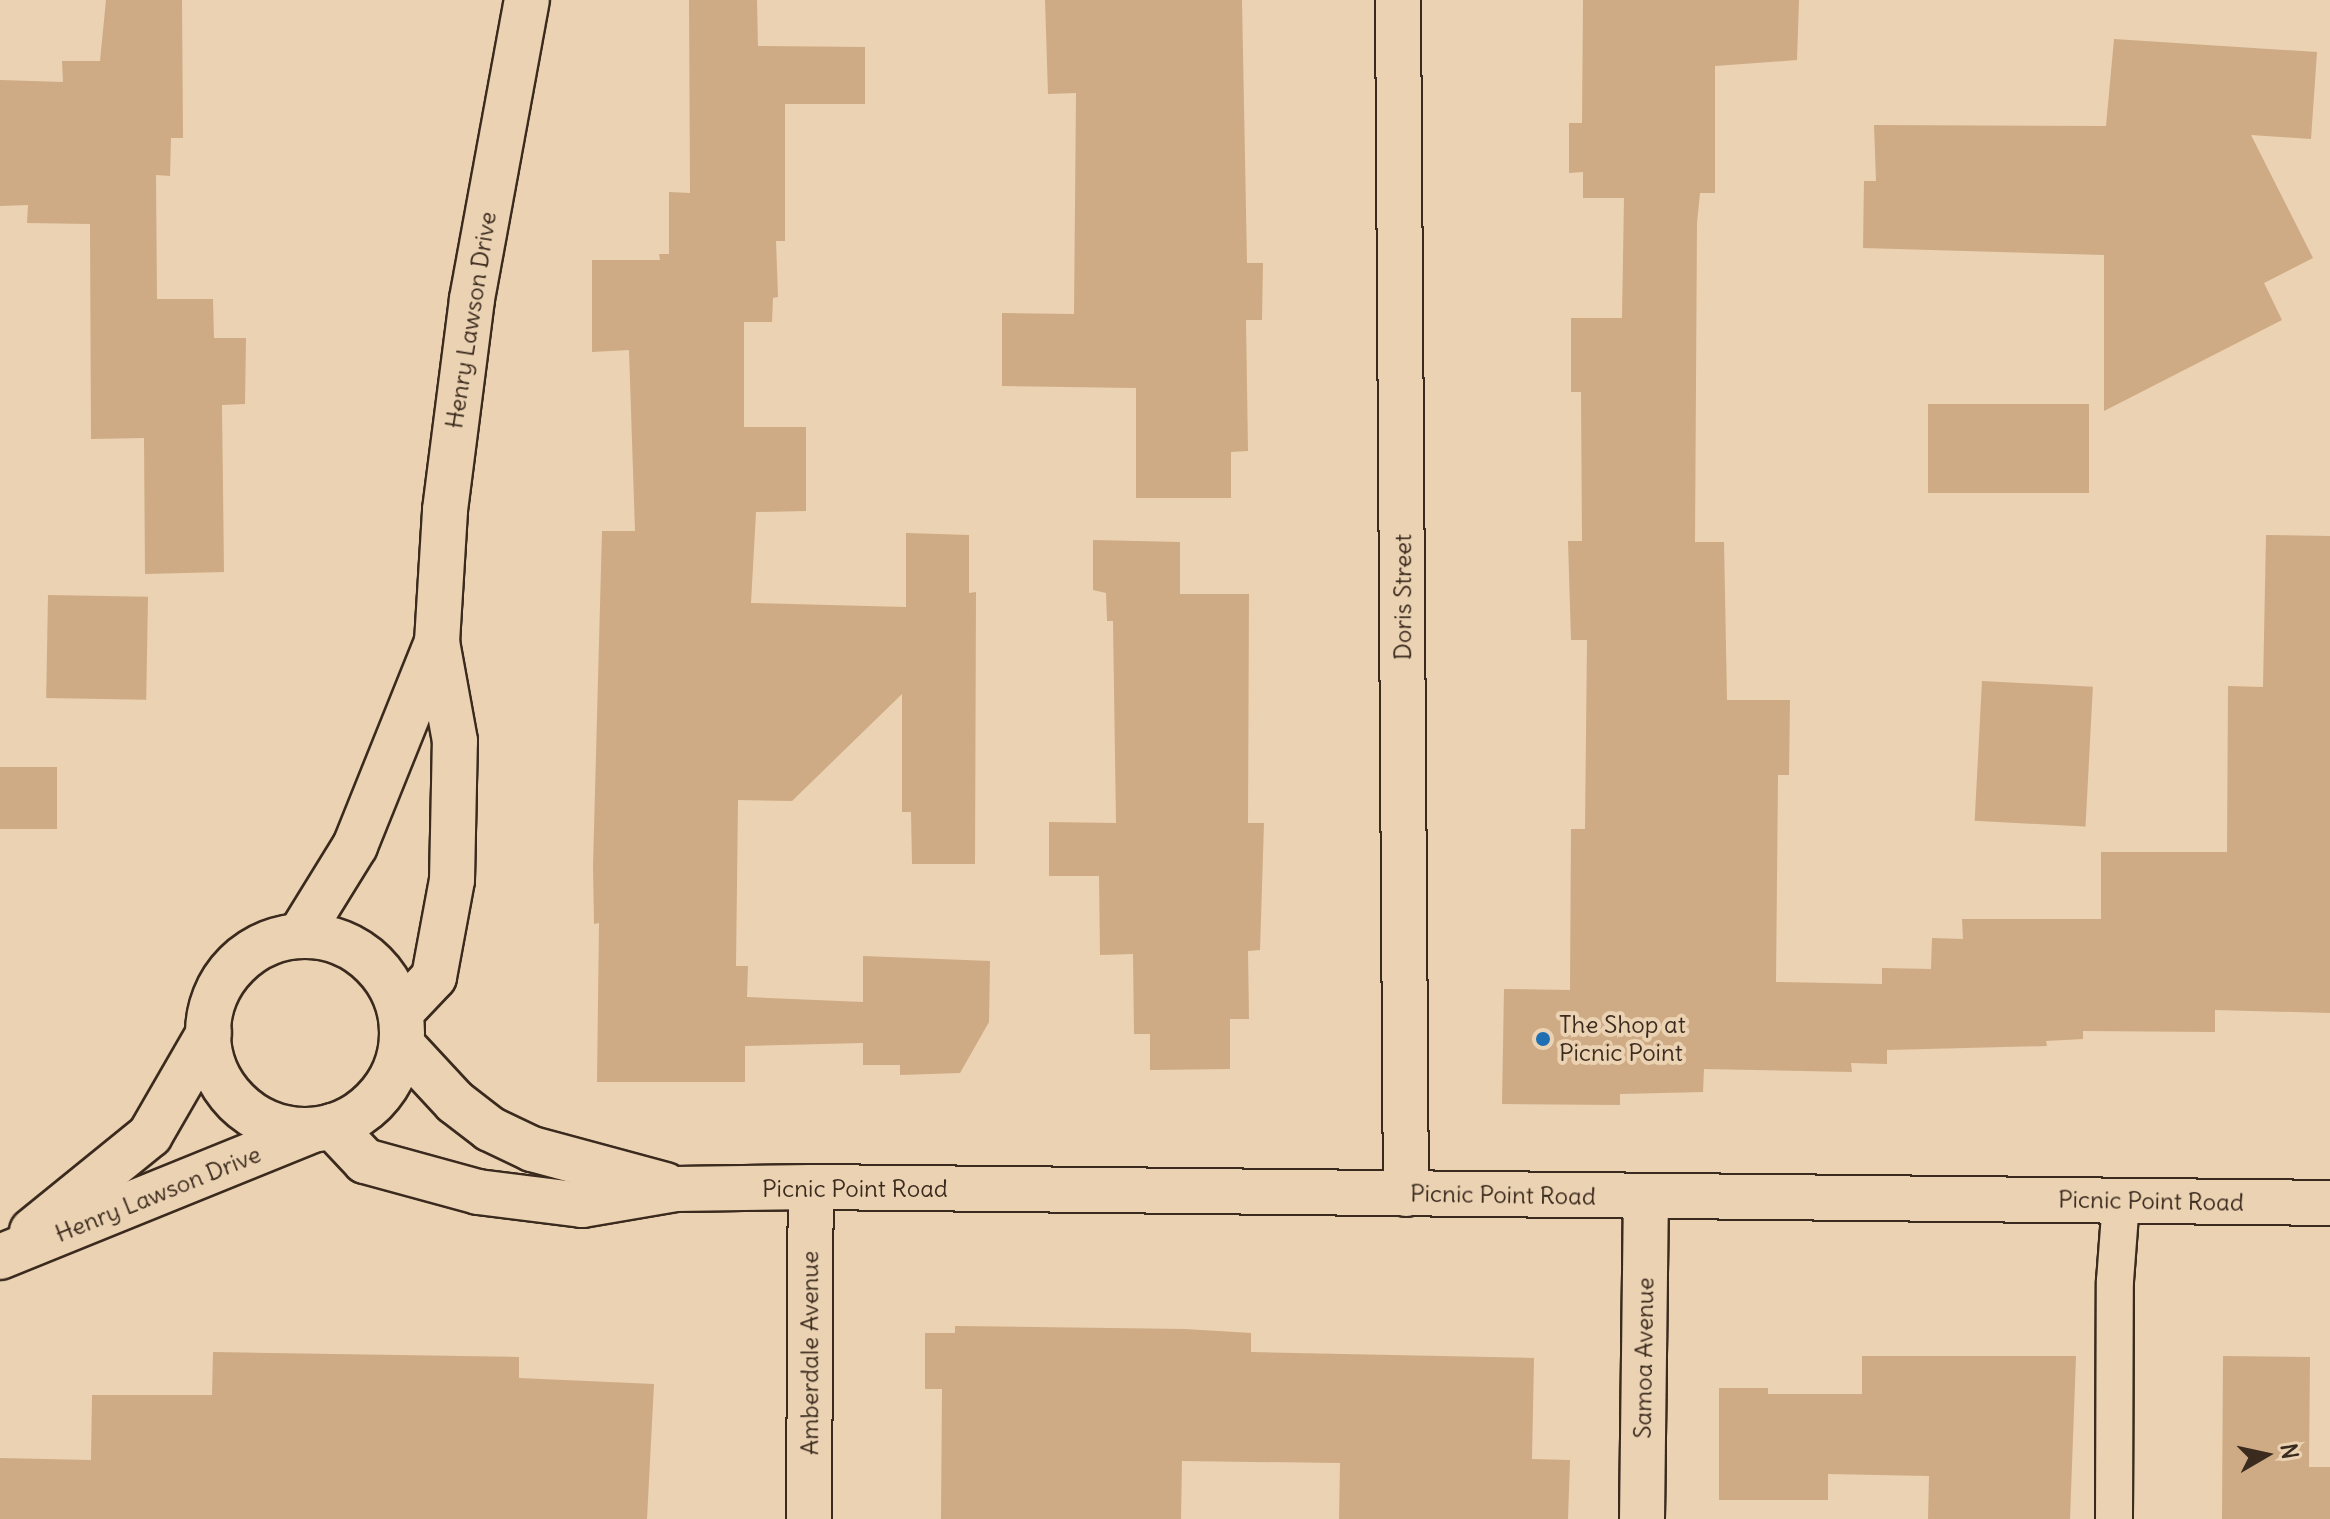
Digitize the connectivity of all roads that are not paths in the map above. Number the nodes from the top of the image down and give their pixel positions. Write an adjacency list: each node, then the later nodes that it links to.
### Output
1 (527, 0): 3 (street, Henry Lawson Drive)
2 (1398, 0): 10 (street, Doris Street)
3 (437, 642): 4 (street, Henry Lawson Drive); 5 (street, Henry Lawson Drive)
4 (300, 935): 5 (street); 6 (street)
5 (402, 1029): 7 (street); 9 (street, Picnic Point Road)
6 (209, 1033): 7 (street); 14 (street, Henry Lawson Drive)
7 (323, 1128): 9 (street, Picnic Point Road); 14 (street, Henry Lawson Drive)
8 (811, 1187): 9 (street, Picnic Point Road); 10 (street, Picnic Point Road); 15 (street, Amberdale Avenue)
9 (676, 1189)
10 (1406, 1194): 11 (street, Picnic Point Road)
11 (1646, 1197): 12 (street, Picnic Point Road); 16 (street, Samoa Avenue)
12 (2121, 1201): 13 (street, Picnic Point Road); 17 (lane)
13 (2330, 1203)
14 (1, 1256)
15 (809, 1519)
16 (1642, 1519)
17 (2114, 1519)

